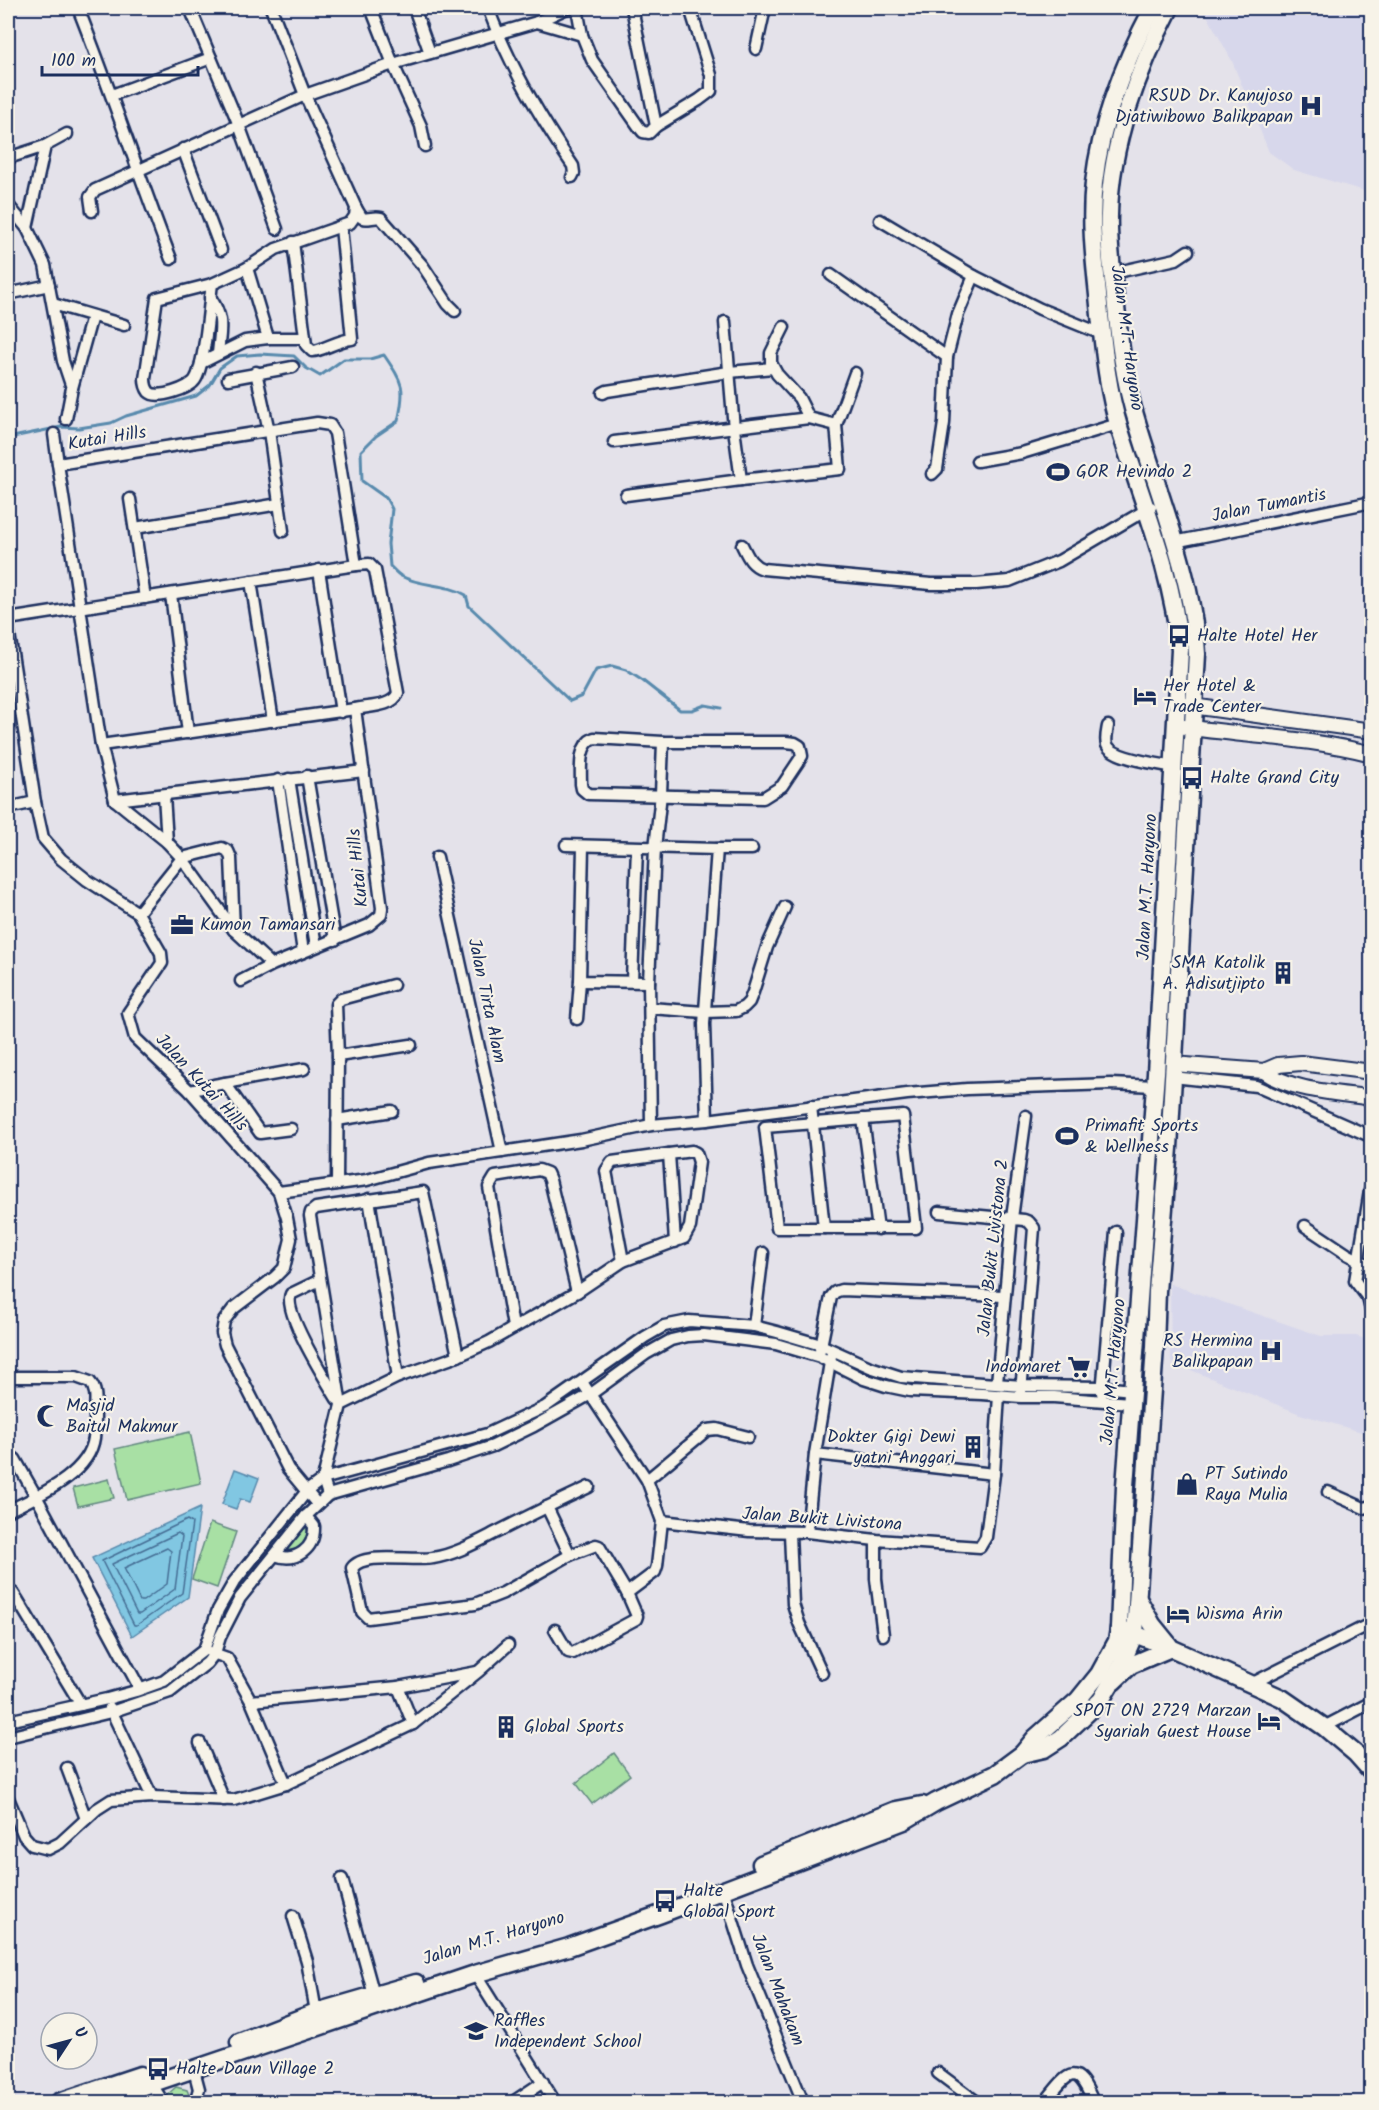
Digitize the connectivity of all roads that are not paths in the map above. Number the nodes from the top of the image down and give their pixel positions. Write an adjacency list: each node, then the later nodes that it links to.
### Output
1 (78, 8): 21 (street)
2 (190, 8): 19 (street)
3 (271, 8): 22 (street)
4 (370, 8): 20 (street)
5 (414, 8): 18 (street)
6 (488, 8): 15 (street)
7 (567, 8): 14 (street)
8 (577, 8): 16 (street)
9 (632, 8): 24 (street)
10 (690, 8): 24 (street)
11 (765, 8): 17 (street)
12 (1153, 8): 57 (main road, Jalan M.T. Haryono)
13 (1170, 8): 44 (main road, Jalan M.T. Haryono)
14 (537, 22): 15 (street); 16 (street)
15 (497, 33): 18 (street); 31 (street)
16 (582, 34): 24 (street)
17 (756, 49)
18 (430, 53): 20 (street)
19 (211, 58): 21 (street); 23 (street)
20 (393, 64): 22 (street); 27 (street)
21 (112, 95): 30 (street)
22 (305, 95): 23 (street); 33 (street)
23 (239, 125): 28 (street); 38 (street)
24 (656, 126)
25 (68, 134): 26 (street)
26 (45, 146): 29 (street); 37 (street)
27 (425, 146)
28 (183, 149): 30 (street); 40 (street)
29 (8, 158)
30 (137, 170): 34 (street); 42 (street)
31 (572, 177)
32 (8, 205): 37 (street)
33 (356, 208): 36 (street); 52 (street)
34 (92, 211)
35 (880, 220): 46 (street)
36 (341, 226): 39 (street); 59 (street)
37 (27, 228): 48 (street)
38 (277, 229)
39 (293, 242): 43 (street); 59 (street)
40 (221, 250)
41 (1188, 251): 44 (street)
42 (171, 260)
43 (247, 268): 47 (street); 58 (street)
44 (1113, 273): 87 (main road, Jalan M.T. Haryono)
45 (831, 275): 61 (street)
46 (974, 276): 57 (street); 61 (street)
47 (212, 284): 50 (street); 62 (street)
48 (49, 285): 49 (street); 51 (street)
49 (8, 294)
50 (210, 297): 60 (street); 62 (street)
51 (53, 304): 53 (street); 69 (street)
52 (455, 311)
53 (92, 316): 55 (street); 69 (street)
54 (725, 322): 66 (street)
55 (124, 325)
56 (784, 327): 64 (street)
57 (1102, 334): 73 (main road, Jalan M.T. Haryono)
58 (268, 338): 59 (street); 60 (street)
59 (305, 338)
60 (218, 354): 62 (street)
61 (947, 357): 81 (street)
62 (201, 363)
63 (293, 367): 65 (street)
64 (773, 368): 66 (street); 71 (street)
65 (256, 372): 68 (street); 76 (street)
66 (729, 372): 70 (street); 75 (street)
67 (855, 373): 74 (street)
68 (228, 379)
69 (72, 388): 72 (street)
70 (603, 393)
71 (809, 418): 74 (street); 75 (street)
72 (66, 419)
73 (1118, 424): 79 (street); 87 (main road, Jalan M.T. Haryono)
74 (836, 425): 82 (street)
75 (734, 429): 78 (street); 82 (street)
76 (269, 431): 80 (street, Kutai Hills); 86 (street); 92 (street, Kutai Hills)
77 (54, 434): 80 (street)
78 (614, 442)
79 (977, 461)
80 (58, 464): 97 (street, Kutai Hills)
81 (932, 474)
82 (741, 480): 83 (street)
83 (626, 495)
84 (130, 499): 88 (street)
85 (1371, 502): 90 (street, Jalan Tumantis)
86 (279, 504): 88 (street); 89 (street)
87 (1154, 506): 90 (main road, Jalan M.T. Haryono); 91 (street); 100 (main road, Jalan M.T. Haryono)
88 (135, 528): 96 (street)
89 (283, 531)
90 (1174, 542): 100 (main road, Jalan M.T. Haryono)
91 (742, 546)
92 (356, 565): 93 (street); 101 (street)
93 (319, 570): 94 (street); 102 (street)
94 (251, 581): 95 (street); 104 (street)
95 (171, 594): 96 (street); 110 (street)
96 (145, 598): 97 (street)
97 (81, 608): 98 (street); 113 (street, Kutai Hills)
98 (8, 619)
99 (8, 627): 123 (street, Jalan Kutai Hills)
100 (1186, 705): 103 (street); 105 (main road, Jalan M.T. Haryono); 107 (main road, Jalan M.T. Haryono)
101 (355, 709): 102 (street); 117 (street, Kutai Hills)
102 (341, 711): 104 (street)
103 (1253, 714): 108 (street); 111 (street)
104 (273, 721): 110 (street)
105 (1176, 725): 107 (street); 116 (main road, Jalan M.T. Haryono)
106 (1108, 726): 116 (street)
107 (1193, 728): 111 (street); 152 (main road, Jalan M.T. Haryono)
108 (1351, 728): 109 (street); 114 (street)
109 (1371, 731)
110 (188, 733): 113 (street)
111 (1252, 734): 114 (street)
112 (663, 742): 120 (street); 120 (street); 120 (street)
113 (101, 745): 122 (street, Kutai Hills)
114 (1350, 749): 115 (street)
115 (1371, 754)
116 (1174, 767): 156 (main road, Jalan M.T. Haryono)
117 (364, 771): 118 (street); 137 (street, Kutai Hills)
118 (308, 776): 119 (street); 137 (street)
119 (284, 780): 121 (street); 138 (street); 139 (street)
120 (661, 794): 129 (street)
121 (164, 795): 122 (street); 125 (street)
122 (115, 800): 125 (street)
123 (35, 802): 124 (street); 135 (street, Jalan Kutai Hills)
124 (8, 808)
125 (167, 842): 133 (street)
126 (566, 845): 127 (street)
127 (583, 846): 128 (street); 142 (street)
128 (637, 848): 129 (street); 143 (street)
129 (655, 848): 130 (street); 144 (street)
130 (717, 849): 131 (street); 147 (street)
131 (752, 849)
132 (437, 857): 169 (street, Jalan Tirta Alam)
133 (182, 858): 135 (street); 136 (street); 136 (street)
134 (785, 907): 147 (street)
135 (138, 913): 157 (street, Jalan Kutai Hills)
136 (234, 930): 140 (street)
137 (335, 939): 138 (street, Kutai Hills)
138 (316, 946): 139 (street, Kutai Hills)
139 (303, 952): 140 (street, Kutai Hills)
140 (272, 965): 141 (street, Kutai Hills)
141 (241, 981)
142 (580, 981): 143 (street); 148 (street)
143 (632, 981): 144 (street)
144 (649, 982): 146 (street)
145 (393, 985): 150 (street)
146 (650, 1008): 147 (street); 166 (street)
147 (704, 1012): 164 (street)
148 (577, 1019)
149 (411, 1045): 150 (street)
150 (338, 1056): 163 (street)
151 (304, 1069): 155 (street)
152 (1173, 1071): 153 (street); 168 (street); 235 (main road, Jalan M.T. Haryono)
153 (1264, 1071): 154 (street); 158 (street)
154 (1371, 1072)
155 (225, 1083): 157 (street); 167 (street)
156 (1155, 1086): 159 (street); 207 (main road, Jalan M.T. Haryono)
157 (190, 1091): 173 (street, Jalan Kutai Hills)
158 (1371, 1098)
159 (811, 1106): 164 (street); 165 (street)
160 (392, 1111): 163 (street)
161 (1026, 1116): 176 (street, Jalan Bukit Livistona 2)
162 (863, 1119): 165 (street); 179 (street); 179 (street)
163 (337, 1120): 172 (street)
164 (707, 1120): 166 (street)
165 (813, 1124): 178 (street); 178 (street)
166 (651, 1125): 169 (street)
167 (291, 1129)
168 (1371, 1137)
169 (501, 1152): 172 (street)
170 (669, 1154): 181 (street); 181 (street); 184 (street)
171 (1371, 1179): 183 (street)
172 (337, 1184): 173 (street)
173 (279, 1192): 217 (street, Jalan Kutai Hills)
174 (369, 1199): 186 (street); 196 (street); 199 (street)
175 (939, 1212): 176 (street)
176 (1012, 1218): 188 (street, Jalan Bukit Livistona 2); 204 (street)
177 (1305, 1226): 183 (street)
178 (824, 1228): 179 (street)
179 (878, 1229)
180 (1116, 1232): 202 (street)
181 (675, 1242): 184 (street)
182 (763, 1253): 191 (street)
183 (1357, 1259): 185 (street); 189 (street)
184 (623, 1261): 187 (street)
185 (1371, 1267)
186 (320, 1280): 209 (street); 209 (street)
187 (578, 1292): 192 (street); 192 (street)
188 (1004, 1296): 194 (street); 203 (street, Jalan Bukit Livistona 2)
189 (1371, 1314)
190 (689, 1321): 191 (street); 193 (street); 200 (street)
191 (754, 1326): 194 (street)
192 (513, 1327): 196 (street)
193 (688, 1336): 197 (street); 205 (street)
194 (821, 1345): 195 (street); 197 (street)
195 (832, 1350): 197 (street); 201 (street)
196 (458, 1356): 199 (street)
197 (825, 1359): 206 (street); 211 (street)
198 (8, 1377): 220 (street)
199 (398, 1377): 209 (street)
200 (582, 1382): 205 (street); 214 (street)
201 (983, 1382): 203 (street); 206 (street)
202 (1102, 1387): 204 (street); 207 (street); 208 (street)
203 (1002, 1389): 204 (street); 206 (street); 213 (street, Jalan Bukit Livistona 2)
204 (1021, 1392): 208 (street)
205 (591, 1394): 215 (street); 219 (street)
206 (982, 1394)
207 (1131, 1397): 208 (street); 238 (main road, Jalan M.T. Haryono)
208 (1102, 1401)
209 (341, 1405): 214 (street)
210 (748, 1437): 215 (street)
211 (815, 1454): 213 (street); 227 (street)
212 (8, 1455): 220 (street)
213 (994, 1474): 230 (street, Jalan Bukit Livistona 2)
214 (323, 1479): 217 (street); 219 (street)
215 (647, 1480): 226 (street)
216 (589, 1487): 223 (street)
217 (307, 1491): 221 (street); 242 (street)
218 (1329, 1492): 222 (street)
219 (328, 1495): 221 (street)
220 (36, 1496): 224 (street); 248 (street)
221 (317, 1504): 225 (street)
222 (1371, 1506)
223 (547, 1507): 231 (street); 231 (street)
224 (8, 1511)
225 (306, 1516): 232 (street); 232 (street)
226 (662, 1521): 228 (street, Jalan Bukit Livistona); 234 (street)
227 (807, 1532): 228 (street, Jalan Bukit Livistona); 229 (street, Jalan Bukit Livistona)
228 (790, 1533): 244 (street)
229 (876, 1540): 230 (street, Jalan Bukit Livistona); 239 (street)
230 (980, 1547)
231 (570, 1555): 234 (street)
232 (274, 1556): 242 (street)
233 (8, 1591): 252 (street)
234 (627, 1593): 237 (street)
235 (1138, 1598): 238 (main road, Jalan M.T. Haryono); 241 (main road)
236 (1371, 1623): 246 (street)
237 (555, 1630)
238 (1127, 1630): 241 (main road); 245 (main road, Jalan M.T. Haryono); 259 (main road, Jalan M.T. Haryono)
239 (883, 1635)
240 (508, 1645): 243 (street)
241 (1171, 1648): 245 (main road); 246 (main road)
242 (209, 1651): 248 (street); 250 (street); 253 (street)
243 (479, 1671): 247 (street); 255 (street)
244 (822, 1673)
245 (1113, 1682): 259 (main road, Jalan M.T. Haryono)
246 (1251, 1684): 256 (main road)
247 (398, 1687): 250 (street); 255 (street)
248 (140, 1689): 249 (street)
249 (107, 1700): 252 (street); 253 (street)
250 (251, 1701): 262 (street)
251 (1371, 1702): 256 (street)
252 (81, 1705): 254 (street)
253 (111, 1712): 257 (street); 263 (street)
254 (8, 1721)
255 (413, 1724): 262 (street)
256 (1324, 1727): 261 (main road)
257 (8, 1737)
258 (200, 1743): 265 (street)
259 (1022, 1754): 268 (main road, Jalan M.T. Haryono)
260 (67, 1768): 266 (street)
261 (1371, 1772)
262 (286, 1784): 265 (street)
263 (152, 1797): 265 (street); 266 (street)
264 (8, 1798): 266 (street)
265 (224, 1800)
266 (86, 1819)
267 (342, 1879): 271 (street)
268 (732, 1882): 270 (main road, Jalan M.T. Haryono); 271 (main road, Jalan M.T. Haryono); 283 (street, Jalan Mahakam)
269 (293, 1916): 272 (street)
270 (475, 1974): 273 (main road, Jalan M.T. Haryono); 276 (street)
271 (374, 1995): 272 (main road, Jalan M.T. Haryono)
272 (315, 2012): 273 (main road, Jalan M.T. Haryono)
273 (192, 2064): 275 (main road, Jalan M.T. Haryono); 280 (street)
274 (938, 2073): 284 (street)
275 (149, 2078): 277 (main road, Jalan M.T. Haryono); 278 (main road, Jalan M.T. Haryono); 279 (street)
276 (543, 2082): 281 (street); 282 (street)
277 (59, 2103)
278 (97, 2103)
279 (163, 2103)
280 (195, 2103)
281 (513, 2103)
282 (555, 2103)
283 (803, 2103)
284 (977, 2103)
285 (1045, 2103): 286 (street)
286 (1094, 2103)

